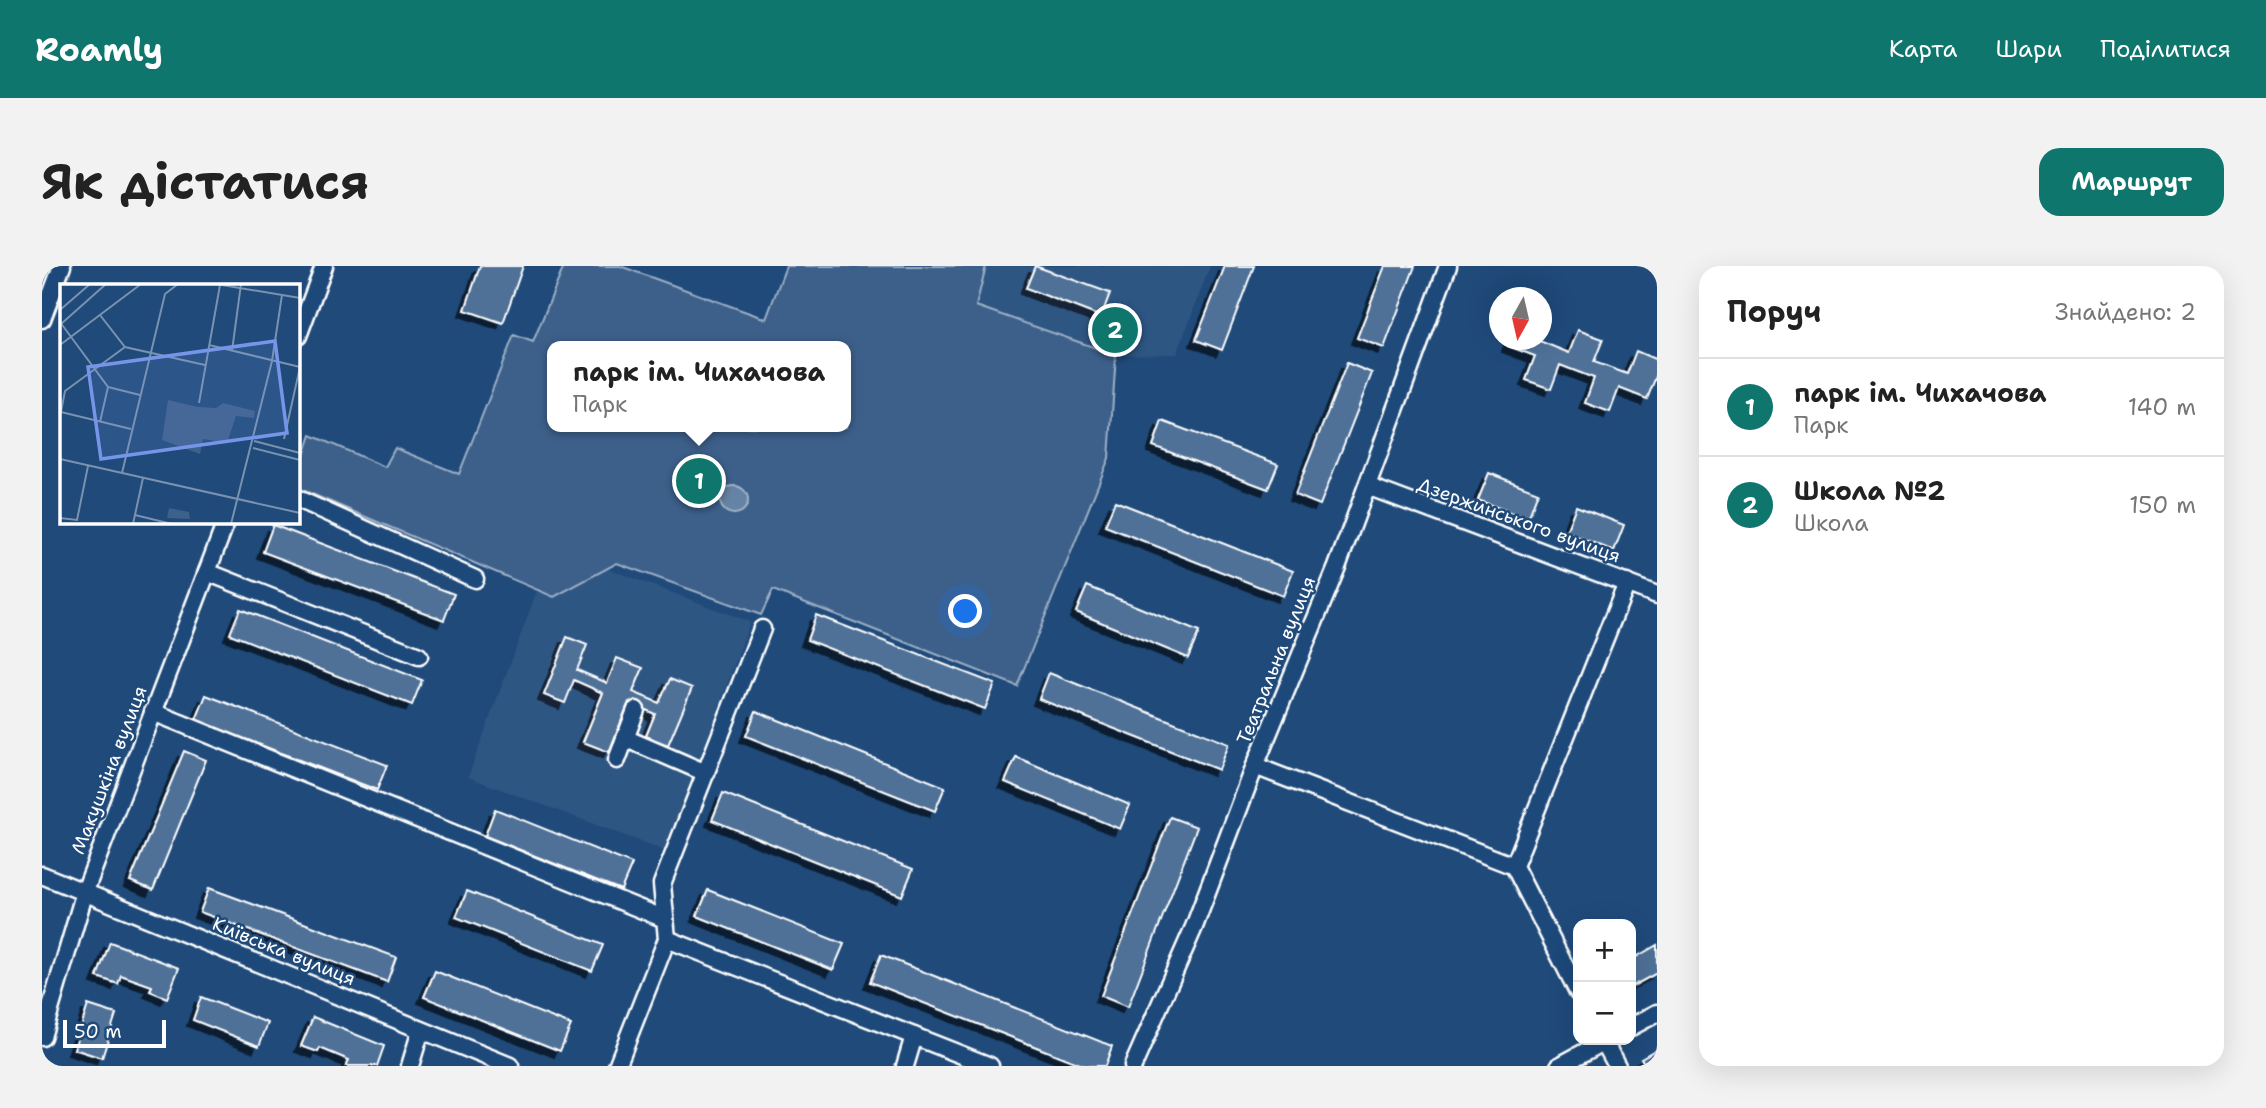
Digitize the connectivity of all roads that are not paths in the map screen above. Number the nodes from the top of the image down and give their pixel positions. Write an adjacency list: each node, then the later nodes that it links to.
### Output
1 (62, 266): 4 (street)
2 (324, 266): 5 (street)
3 (1447, 266): 6 (street, Театральна вулиця)
4 (42, 319)
5 (299, 333)
6 (1367, 486): 11 (street, Дзержинського вулиця); 19 (street, Театральна вулиця)
7 (299, 499): 10 (street)
8 (226, 523): 9 (street, Макушкіна вулиця)
9 (207, 572): 14 (street); 16 (street, Макушкіна вулиця)
10 (475, 579)
11 (1627, 583): 12 (street, Дзержинського вулиця); 21 (street)
12 (1657, 594)
13 (762, 629): 20 (street)
14 (419, 656)
15 (636, 710): 17 (street)
16 (153, 712): 23 (street, Макушкіна вулиця); 24 (street)
17 (625, 738): 18 (street); 20 (street)
18 (617, 760)
19 (1255, 766): 21 (street); 39 (street, Театральна вулиця)
20 (706, 773): 24 (street)
21 (1514, 866): 26 (street)
22 (42, 875): 23 (street, Київська вулиця)
23 (85, 891): 29 (street, Київська вулиця); 31 (street, Макушкіна вулиця)
24 (665, 919): 25 (street)
25 (667, 939): 30 (street); 36 (street)
26 (1573, 982)
27 (1657, 1013): 28 (street)
28 (1636, 1024)
29 (421, 1030): 34 (street); 35 (street, Київська вулиця)
30 (914, 1036): 37 (street); 38 (street)
31 (42, 1037)
32 (1595, 1045): 40 (street)
33 (1606, 1045): 41 (street)
34 (410, 1066)
35 (510, 1066)
36 (617, 1066)
37 (905, 1066)
38 (990, 1066)
39 (1133, 1066)
40 (1559, 1066)
41 (1617, 1066)

